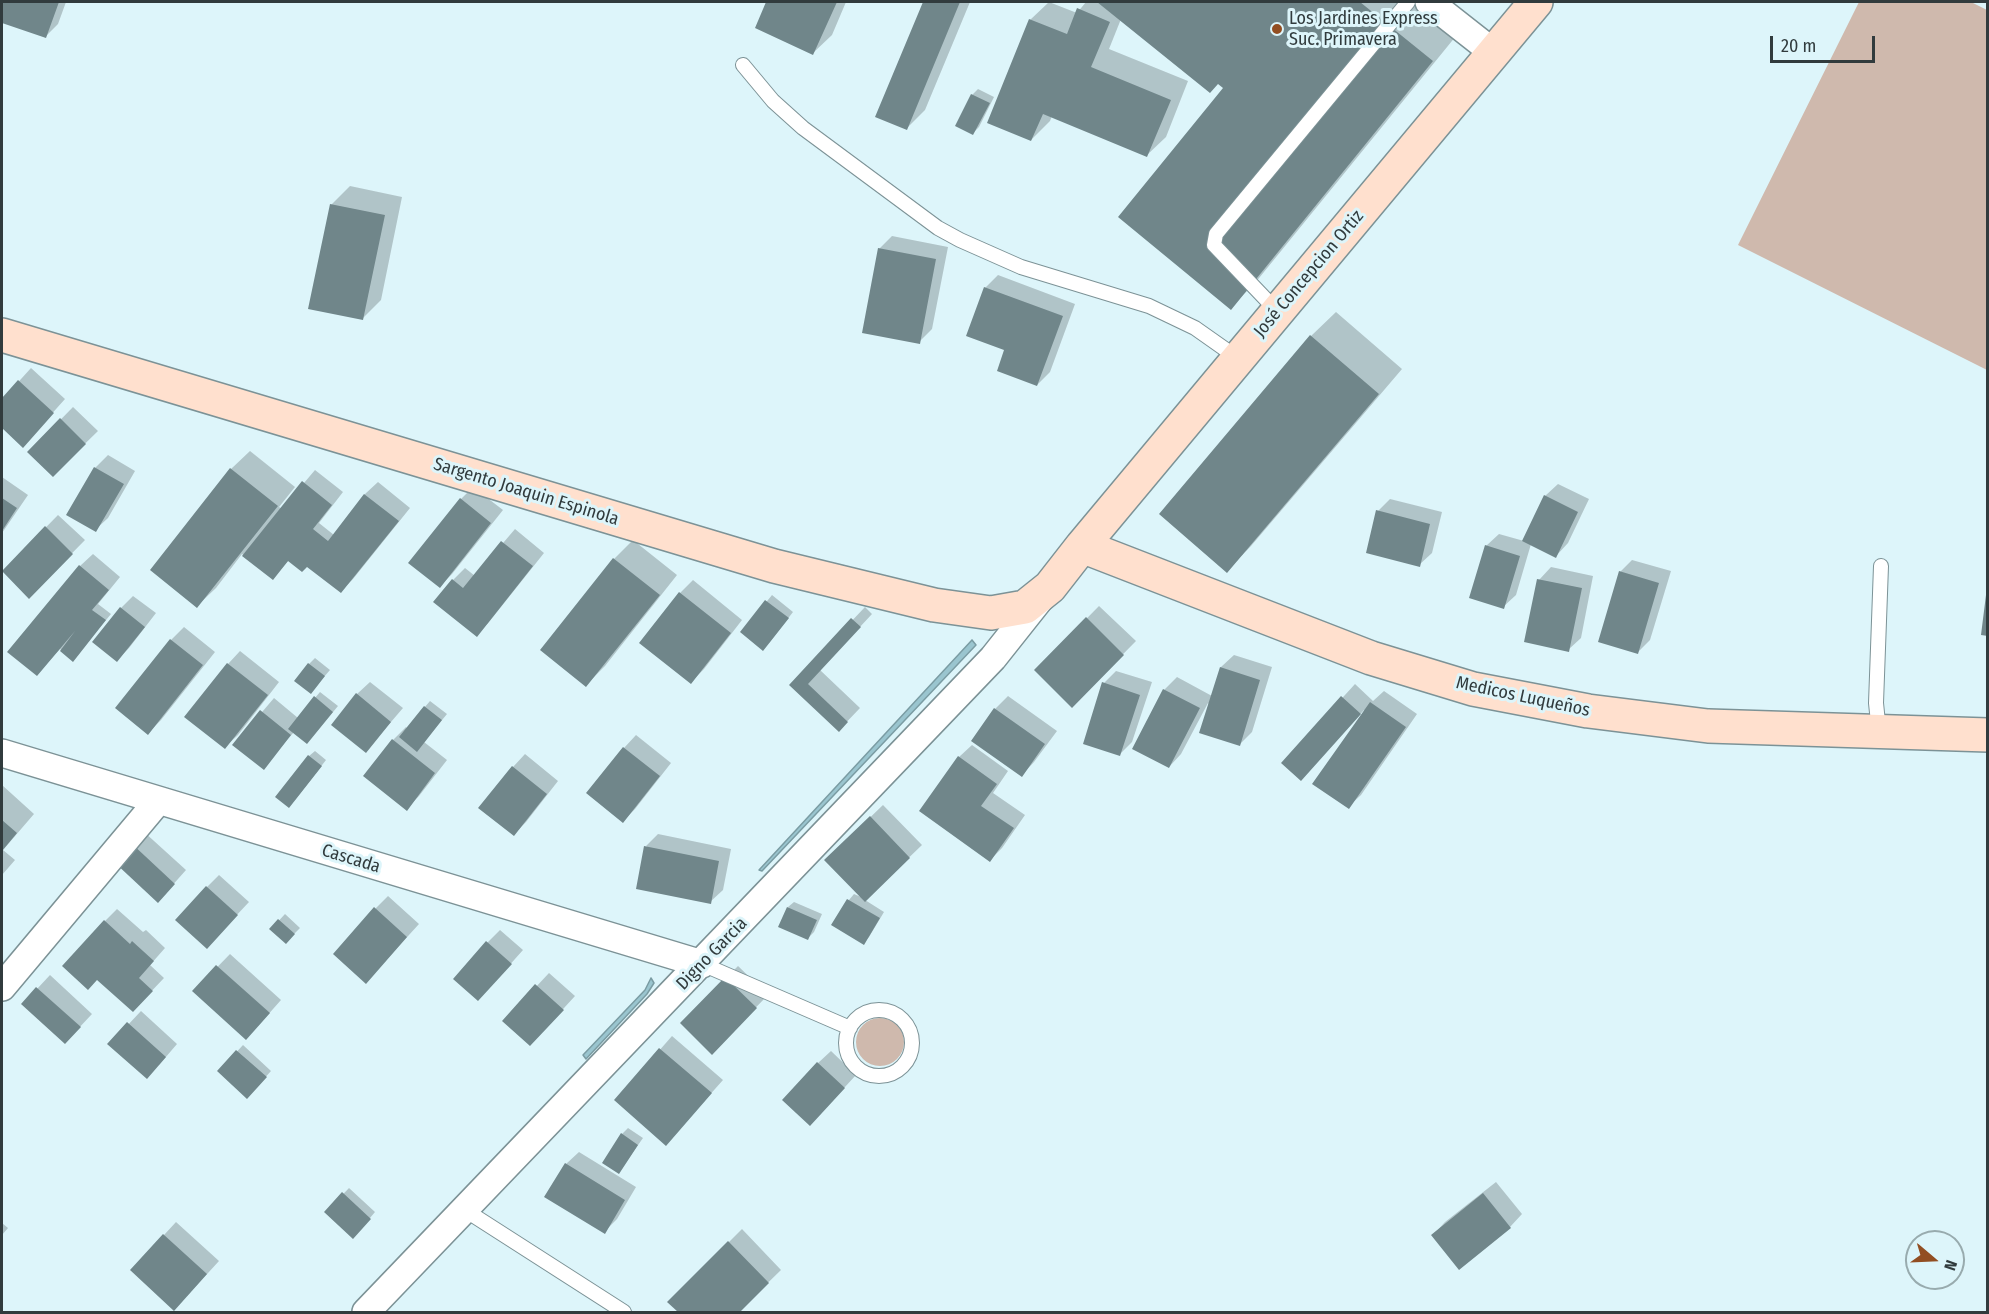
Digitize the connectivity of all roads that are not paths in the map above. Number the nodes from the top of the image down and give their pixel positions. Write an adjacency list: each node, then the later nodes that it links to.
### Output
1 (1408, 2): 6 (lane)
2 (1429, 2): 4 (street)
3 (1527, 5): 4 (street, José Concepcion Ortiz)
4 (1494, 53): 6 (street, José Concepcion Ortiz)
5 (743, 65): 8 (lane)
6 (1278, 312): 8 (street, José Concepcion Ortiz)
7 (4, 340): 11 (street, Sargento Joaquin Espinola)
8 (1239, 359): 9 (street, José Concepcion Ortiz)
9 (1082, 546): 11 (street, Sargento Joaquin Espinola); 12 (street, Medicos Luqueños)
10 (1881, 566): 12 (lane)
11 (1050, 587): 16 (street, Digno Garcia)
12 (1879, 732): 13 (street, Medicos Luqueños)
13 (1988, 735)
14 (2, 753): 15 (street, Cascada)
15 (158, 801): 16 (street, Cascada); 17 (street)
16 (702, 964): 18 (lane); 19 (street, Digno Garcia)
17 (2, 987)
18 (850, 1028): 18 (lane)
19 (465, 1210): 20 (street, Digno Garcia); 21 (lane)
20 (366, 1312)
21 (624, 1312)

